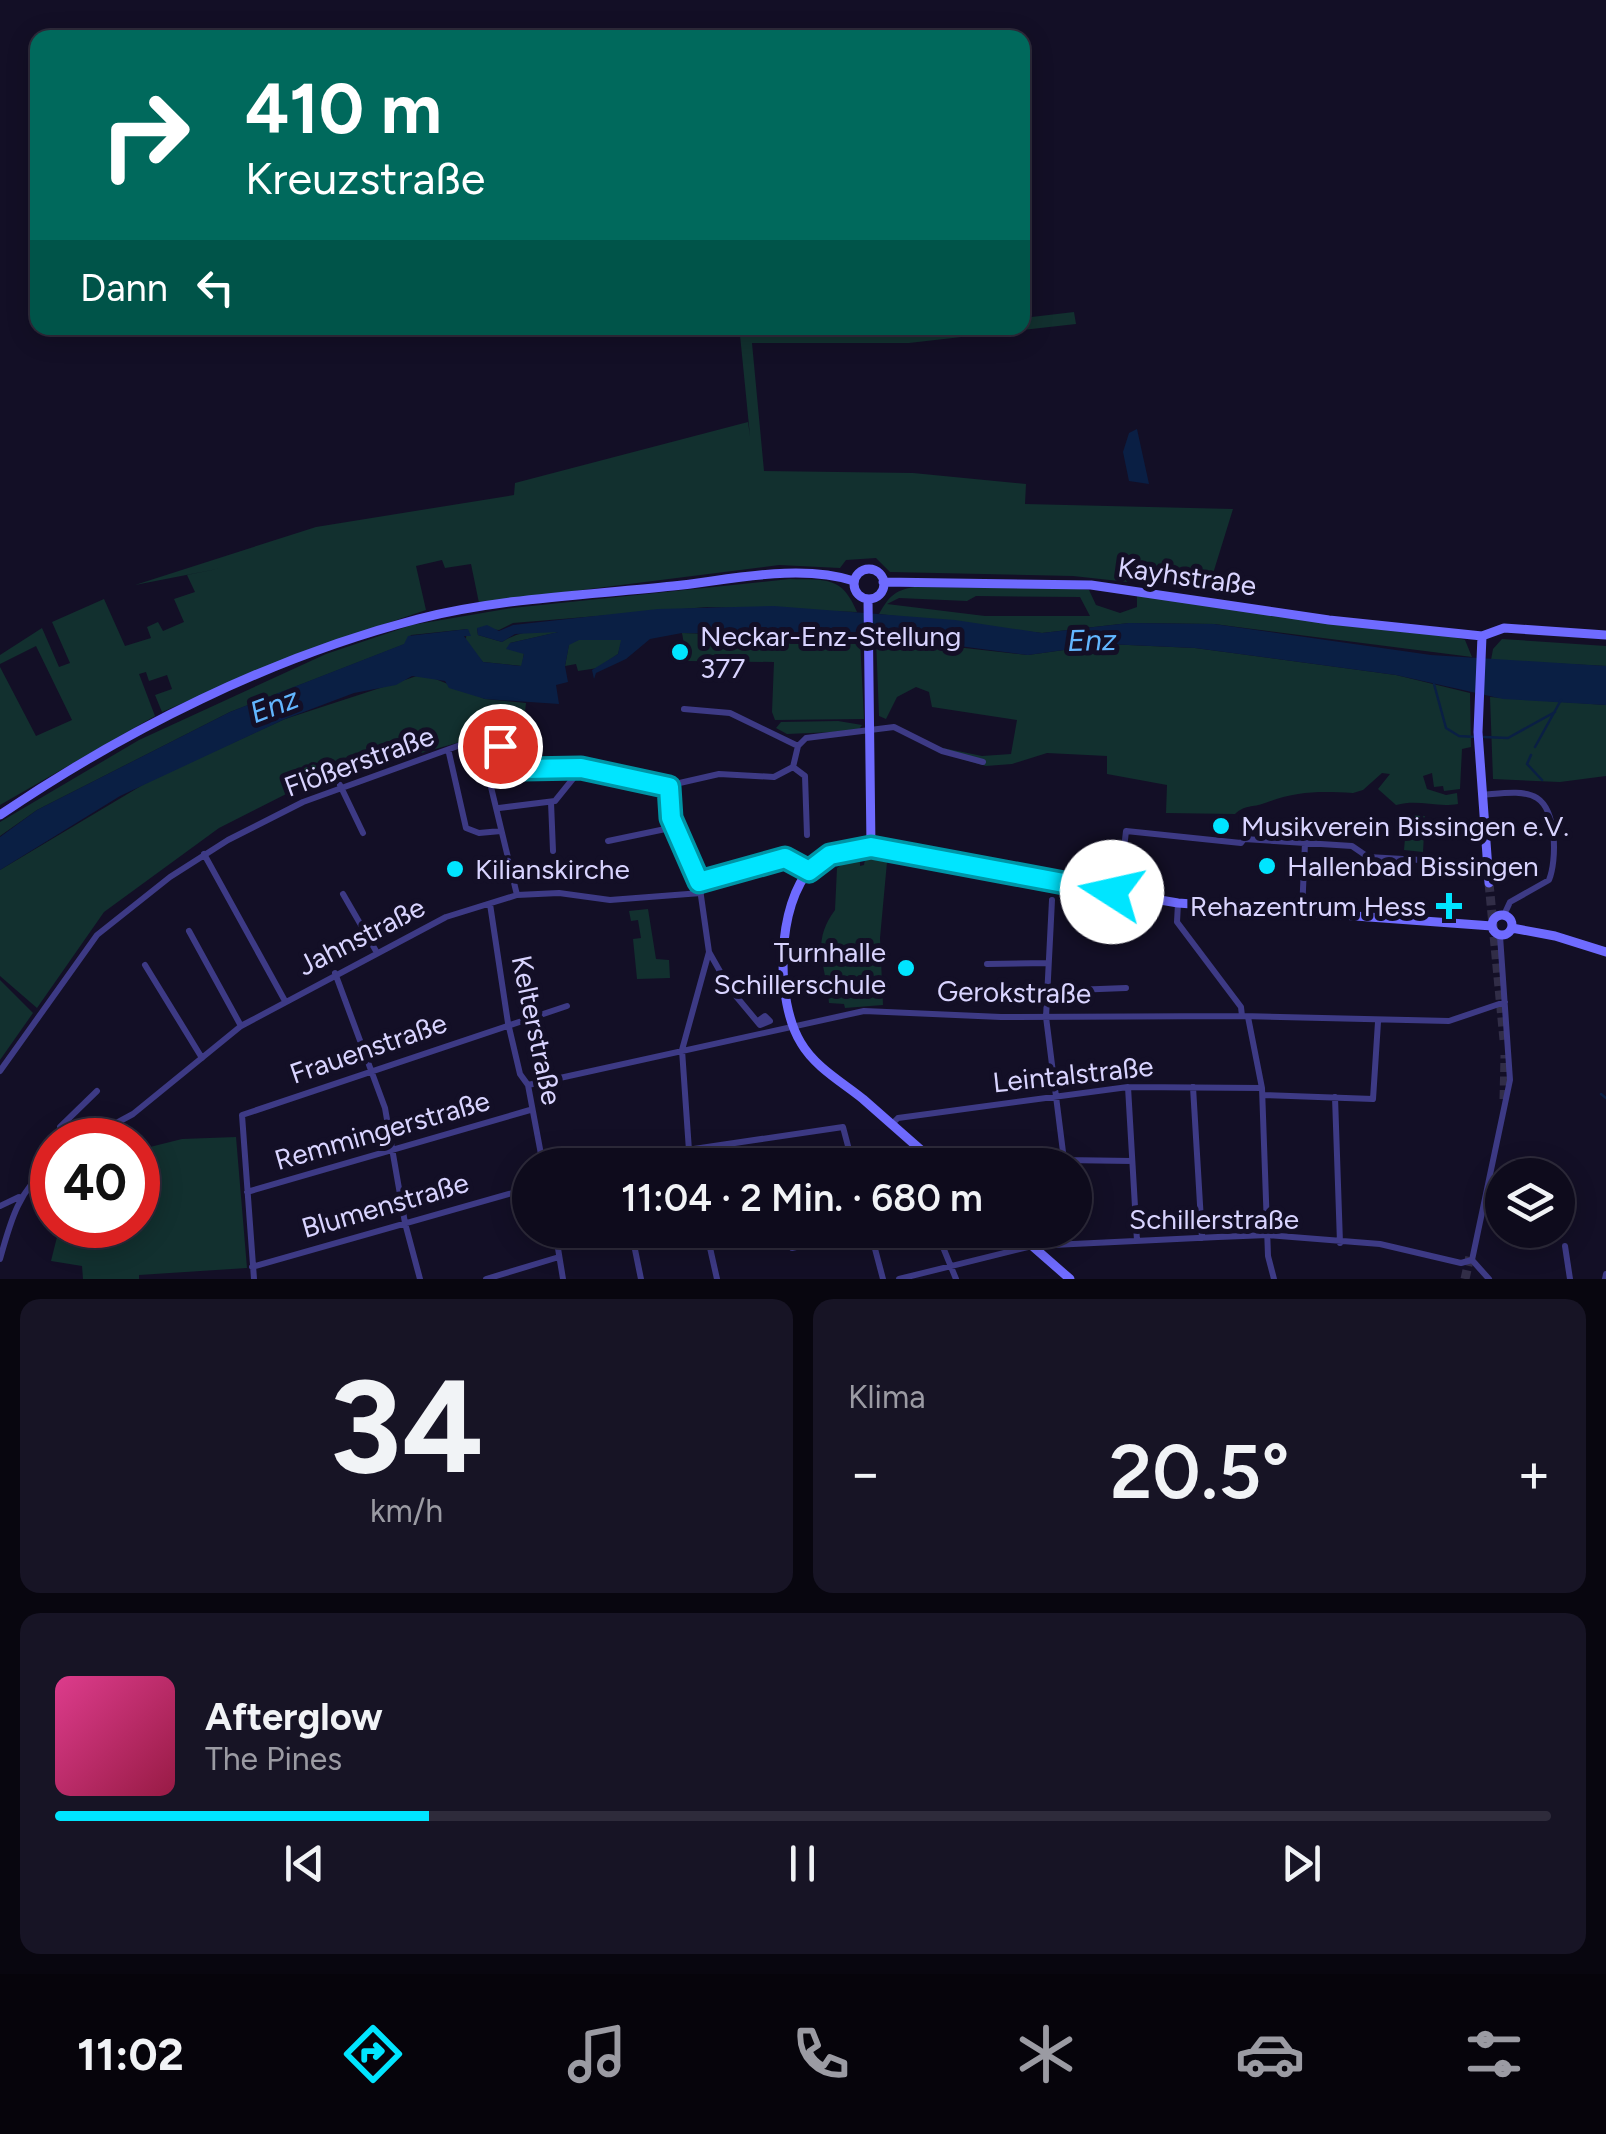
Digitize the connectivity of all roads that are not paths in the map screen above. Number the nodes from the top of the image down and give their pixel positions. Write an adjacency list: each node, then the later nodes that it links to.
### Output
1 (854, 582): 2 (main road); 3 (main road); 19 (main road)
2 (883, 582): 3 (main road); 5 (main road, Kayhstraße)
3 (868, 601): 7 (main road)
4 (1606, 636): 5 (main road, Kayhstraße)
5 (1482, 639): 16 (main road)
6 (684, 708): 8 (street)
7 (870, 732): 8 (street); 11 (street); 26 (main road)
8 (798, 746): 12 (street)
9 (449, 753): 13 (street, Flößerstraße); 14 (street, Flößerstraße); 21 (street)
10 (484, 758): 18 (street)
11 (983, 762)
12 (793, 767): 15 (street, Flößerstraße); 23 (street)
13 (581, 768): 15 (street, Flößerstraße); 17 (street)
14 (340, 785): 22 (street); 28 (street, Flößerstraße)
15 (669, 787): 20 (street)
16 (1481, 795): 33 (main road); 41 (street)
17 (551, 802): 18 (street); 27 (street)
18 (499, 808): 21 (street)
19 (0, 815)
20 (676, 827): 24 (street); 32 (street)
21 (500, 832): 36 (street)
22 (362, 834)
23 (807, 835)
24 (608, 841)
25 (1305, 843): 29 (street); 30 (street); 40 (street)
26 (871, 847): 31 (main road); 39 (main road)
27 (553, 851)
28 (204, 854): 55 (street); 68 (street, Flößerstraße)
29 (1473, 864)
30 (1122, 866)
31 (809, 871): 32 (street); 63 (main road)
32 (699, 882): 34 (street)
33 (1489, 883)
34 (701, 892): 36 (street, Jahnstraße); 47 (street)
35 (343, 894): 46 (street)
36 (518, 895): 38 (street, Jahnstraße)
37 (1052, 900): 50 (street)
38 (490, 904): 46 (street, Jahnstraße); 61 (street, Kelterstraße)
39 (1178, 904): 40 (main road); 58 (street)
40 (1302, 912): 42 (main road)
41 (1504, 915): 42 (main road); 43 (main road)
42 (1492, 926): 45 (main road)
43 (1512, 928): 45 (main road); 48 (main road)
44 (189, 931): 62 (street)
45 (1500, 936): 56 (street)
46 (376, 950): 52 (street, Jahnstraße)
47 (708, 952): 64 (street); 65 (street)
48 (1606, 952)
49 (986, 964): 50 (street)
50 (1048, 964): 54 (street)
51 (146, 966): 66 (street)
52 (335, 973): 55 (street, Jahnstraße); 67 (street)
53 (1126, 988): 54 (street)
54 (1047, 990): 59 (street)
55 (286, 1001): 62 (street, Jahnstraße)
56 (1505, 1002): 60 (street, Gerokstraße); 110 (street)
57 (567, 1006): 61 (street, Frauenstraße)
58 (1245, 1016): 59 (street, Gerokstraße); 60 (street, Gerokstraße); 73 (street)
59 (1046, 1017): 63 (street, Gerokstraße); 74 (street)
60 (1378, 1022): 75 (street, Leintalstraße)
61 (508, 1023): 67 (street, Frauenstraße); 69 (street, Kelterstraße)
62 (241, 1026): 66 (street, Jahnstraße)
63 (793, 1026): 64 (street, Gerokstraße); 79 (main road)
64 (751, 1039): 65 (street, Gerokstraße)
65 (682, 1050): 69 (street, Gerokstraße); 81 (street)
66 (202, 1058): 78 (street, Jahnstraße)
67 (373, 1070): 86 (street); 90 (street, Frauenstraße)
68 (0, 1071)
69 (528, 1085): 76 (street, Kelterstraße)
70 (1128, 1087): 71 (street, Leintalstraße); 74 (street, Leintalstraße); 88 (street)
71 (1194, 1087): 73 (street, Leintalstraße); 96 (street)
72 (97, 1091): 77 (street)
73 (1262, 1091): 75 (street, Leintalstraße); 95 (street)
74 (1056, 1095): 79 (street, Leintalstraße); 85 (street)
75 (1335, 1098): 99 (street)
76 (530, 1110): 80 (street, Kelterstraße); 86 (street, Remmingerstraße)
77 (69, 1118)
78 (125, 1118)
79 (892, 1124): 84 (main road)
80 (539, 1148)
81 (687, 1148)
82 (701, 1148): 83 (street)
83 (849, 1148)
84 (918, 1148)
85 (1063, 1148)
86 (392, 1150): 90 (street, Remmingerstraße); 94 (street)
87 (1092, 1160): 88 (street)
88 (1132, 1161): 97 (street)
89 (30, 1186): 92 (street)
90 (246, 1192): 112 (street)
91 (512, 1193): 94 (street, Blumenstraße)
92 (20, 1197): 93 (street); 109 (street)
93 (0, 1206)
94 (405, 1223): 112 (street, Blumenstraße); 114 (street)
95 (1268, 1236): 96 (street, Schillerstraße); 99 (street, Schillerstraße); 123 (street)
96 (1202, 1238): 97 (street, Schillerstraße)
97 (1137, 1241): 98 (street, Schillerstraße)
98 (1092, 1243)
99 (1340, 1243): 110 (street, Schillerstraße)
100 (557, 1248): 108 (street)
101 (634, 1248): 117 (street)
102 (710, 1248): 118 (street)
103 (874, 1248): 119 (street)
104 (944, 1248): 111 (street)
105 (1024, 1248): 111 (street, Schillerstraße)
106 (1034, 1248): 122 (main road)
107 (1565, 1248): 125 (street)
108 (559, 1257): 115 (street); 116 (street)
109 (0, 1259)
110 (1472, 1260): 124 (street)
111 (951, 1266): 120 (street, Schillerstraße); 121 (street)
112 (252, 1267): 113 (street)
113 (254, 1279)
114 (420, 1279)
115 (486, 1279)
116 (563, 1279)
117 (640, 1279)
118 (717, 1279)
119 (883, 1279)
120 (898, 1279)
121 (956, 1279)
122 (1070, 1279)
123 (1274, 1279)
124 (1488, 1279)
125 (1570, 1279)

